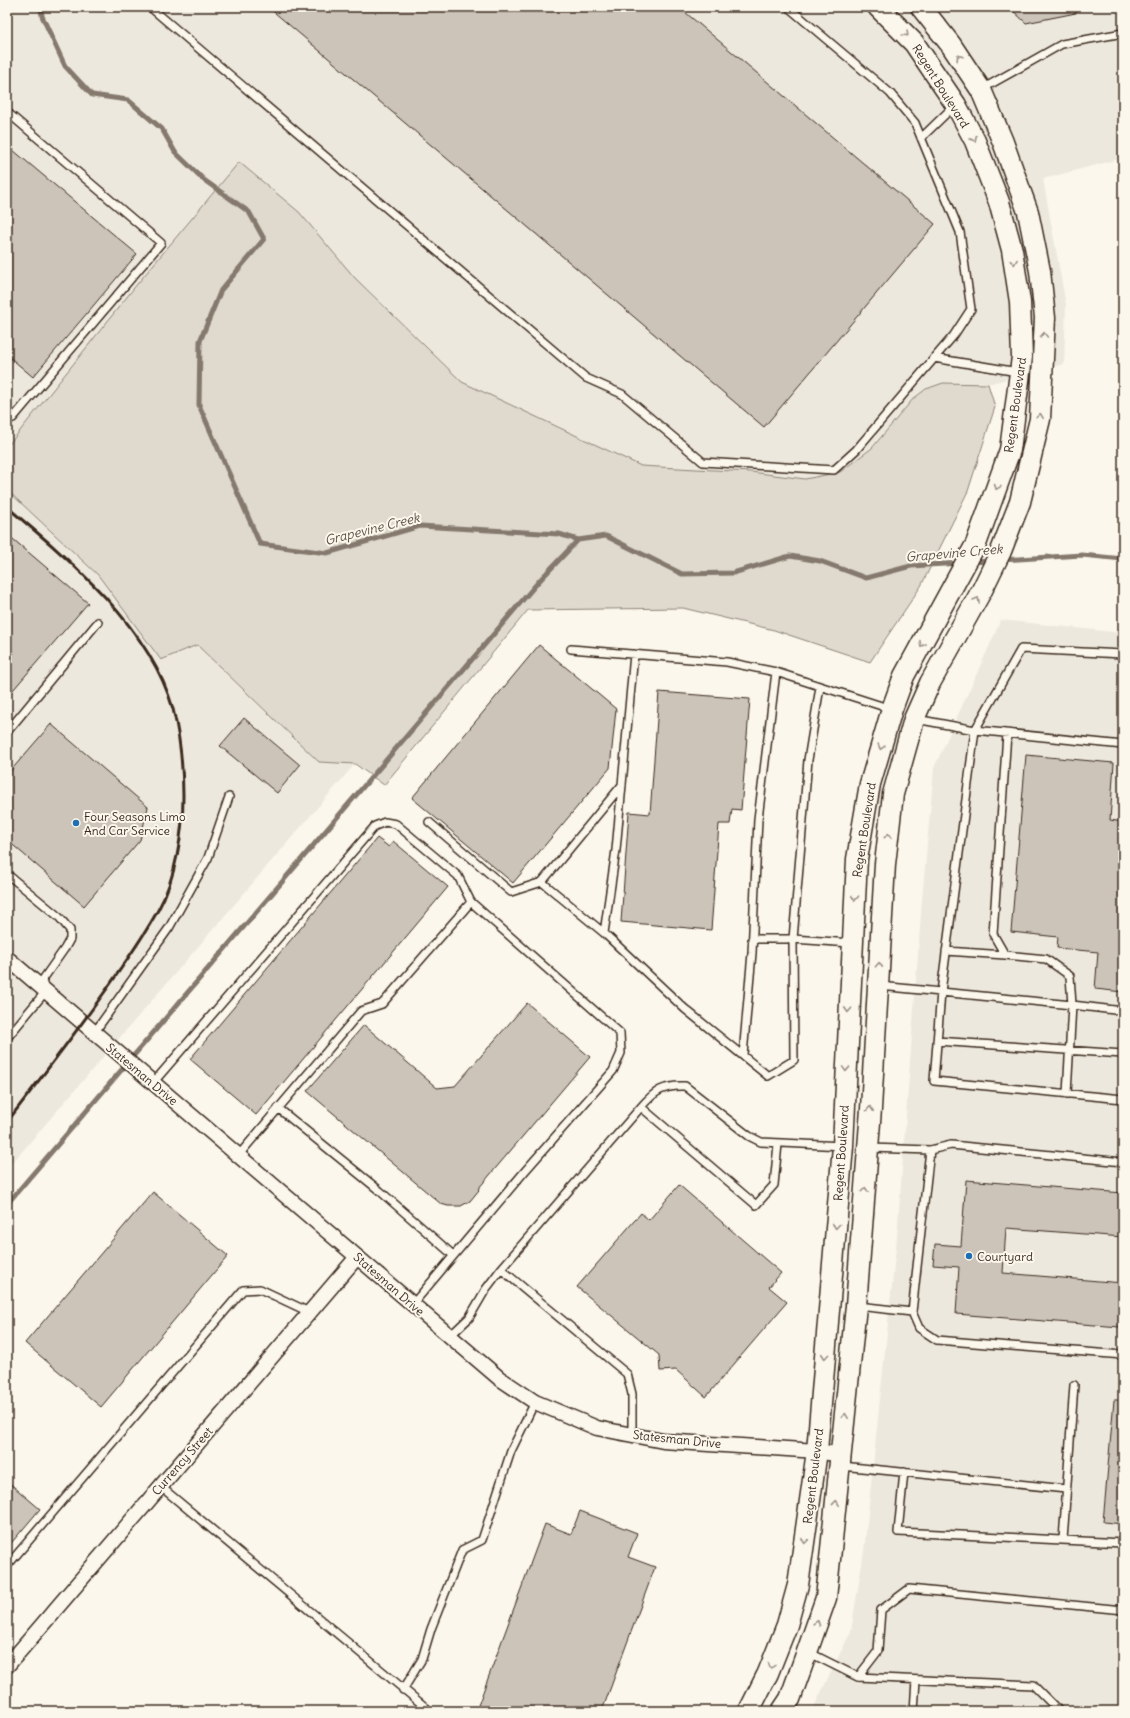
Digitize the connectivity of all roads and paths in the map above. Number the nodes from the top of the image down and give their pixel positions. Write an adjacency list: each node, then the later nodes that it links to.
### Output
1 (150, 7): 10 (lane)
2 (788, 7): 9 (lane)
3 (878, 7): 7 (street, Regent Boulevard, one-way to 7)
4 (921, 7): 6 (street, Regent Boulevard, one-way to 4)
5 (1123, 33): 6 (lane)
6 (981, 90): 12 (street, Regent Boulevard, one-way to 6)
7 (956, 105): 9 (lane); 11 (street, Regent Boulevard, one-way to 11)
8 (7, 112): 13 (lane)
9 (921, 138): 10 (lane)
10 (934, 358): 11 (lane)
11 (1020, 372): 12 (street); 20 (street, Regent Boulevard, one-way to 20)
12 (1043, 374): 21 (street, Regent Boulevard, one-way to 12)
13 (7, 413)
14 (98, 622): 23 (lane)
15 (571, 649): 16 (lane)
16 (634, 654): 18 (lane); 26 (lane)
17 (1123, 654): 22 (lane)
18 (776, 672): 19 (lane); 33 (lane)
19 (820, 686): 20 (lane); 34 (lane)
20 (892, 710): 35 (street, Regent Boulevard, one-way to 35)
21 (914, 719): 22 (lane); 39 (street, Regent Boulevard, one-way to 21)
22 (975, 730): 24 (lane); 36 (lane)
23 (7, 732)
24 (1007, 734): 25 (lane); 37 (lane)
25 (1123, 745)
26 (622, 784): 30 (lane); 32 (lane)
27 (228, 798): 44 (lane)
28 (429, 822): 30 (lane)
29 (7, 874): 40 (lane)
30 (542, 882): 32 (lane)
31 (471, 902): 50 (lane); 54 (lane); 61 (lane)
32 (604, 934): 49 (lane)
33 (752, 939): 34 (lane); 49 (lane)
34 (793, 939): 35 (lane); 49 (lane)
35 (852, 943): 56 (street, Regent Boulevard, one-way to 56)
36 (946, 951): 37 (lane); 41 (lane)
37 (1005, 955): 42 (lane)
38 (7, 958): 40 (street, Statesman Drive)
39 (878, 986): 41 (lane); 57 (street, Regent Boulevard, one-way to 39)
40 (42, 988): 44 (street, Statesman Drive); 45 (lane)
41 (941, 992): 42 (lane); 46 (lane)
42 (1072, 1005): 43 (lane); 47 (lane)
43 (1123, 1011)
44 (98, 1036): 50 (street, Statesman Drive)
45 (7, 1038)
46 (937, 1040): 47 (lane); 51 (lane)
47 (1070, 1050): 48 (lane); 51 (lane)
48 (1123, 1054)
49 (743, 1055)
50 (154, 1083): 59 (street, Statesman Drive)
51 (1068, 1094): 52 (lane)
52 (1123, 1099)
53 (641, 1107): 55 (lane); 55 (lane); 63 (lane)
54 (278, 1108): 59 (lane); 61 (lane)
55 (778, 1144): 56 (lane)
56 (842, 1146): 57 (street); 73 (street, Regent Boulevard, one-way to 73)
57 (868, 1148): 58 (lane); 65 (street, Regent Boulevard, one-way to 57)
58 (930, 1150): 60 (lane); 67 (lane)
59 (238, 1156): 62 (street, Statesman Drive)
60 (1123, 1162)
61 (453, 1255): 64 (lane)
62 (356, 1257): 64 (street, Statesman Drive); 66 (street, Currency Street)
63 (501, 1269): 68 (lane); 72 (lane)
64 (412, 1305): 68 (street, Statesman Drive)
65 (856, 1306): 67 (lane); 74 (street, Regent Boulevard, one-way to 65)
66 (309, 1312): 76 (street, Currency Street); 80 (lane)
67 (912, 1312): 69 (lane)
68 (450, 1336): 71 (street, Statesman Drive)
69 (1123, 1356)
70 (1074, 1385): 77 (lane)
71 (535, 1402): 72 (street, Statesman Drive); 86 (lane)
72 (632, 1435): 73 (street, Statesman Drive)
73 (817, 1451): 74 (street, Statesman Drive); 88 (street, Regent Boulevard, one-way to 88)
74 (841, 1461): 75 (lane); 82 (street, Regent Boulevard, one-way to 74)
75 (904, 1472): 77 (lane); 78 (lane)
76 (160, 1486): 83 (street, Currency Street); 86 (lane)
77 (1066, 1489): 78 (lane)
78 (1063, 1540): 79 (lane)
79 (1123, 1543)
80 (7, 1566)
81 (1123, 1610): 84 (lane)
82 (808, 1652): 84 (lane); 89 (street, Regent Boulevard)
83 (7, 1666)
84 (858, 1677): 85 (lane)
85 (916, 1680): 90 (lane); 91 (lane)
86 (403, 1690): 87 (lane)
87 (430, 1711)
88 (749, 1711)
89 (782, 1711)
90 (914, 1711)
91 (1059, 1711)

